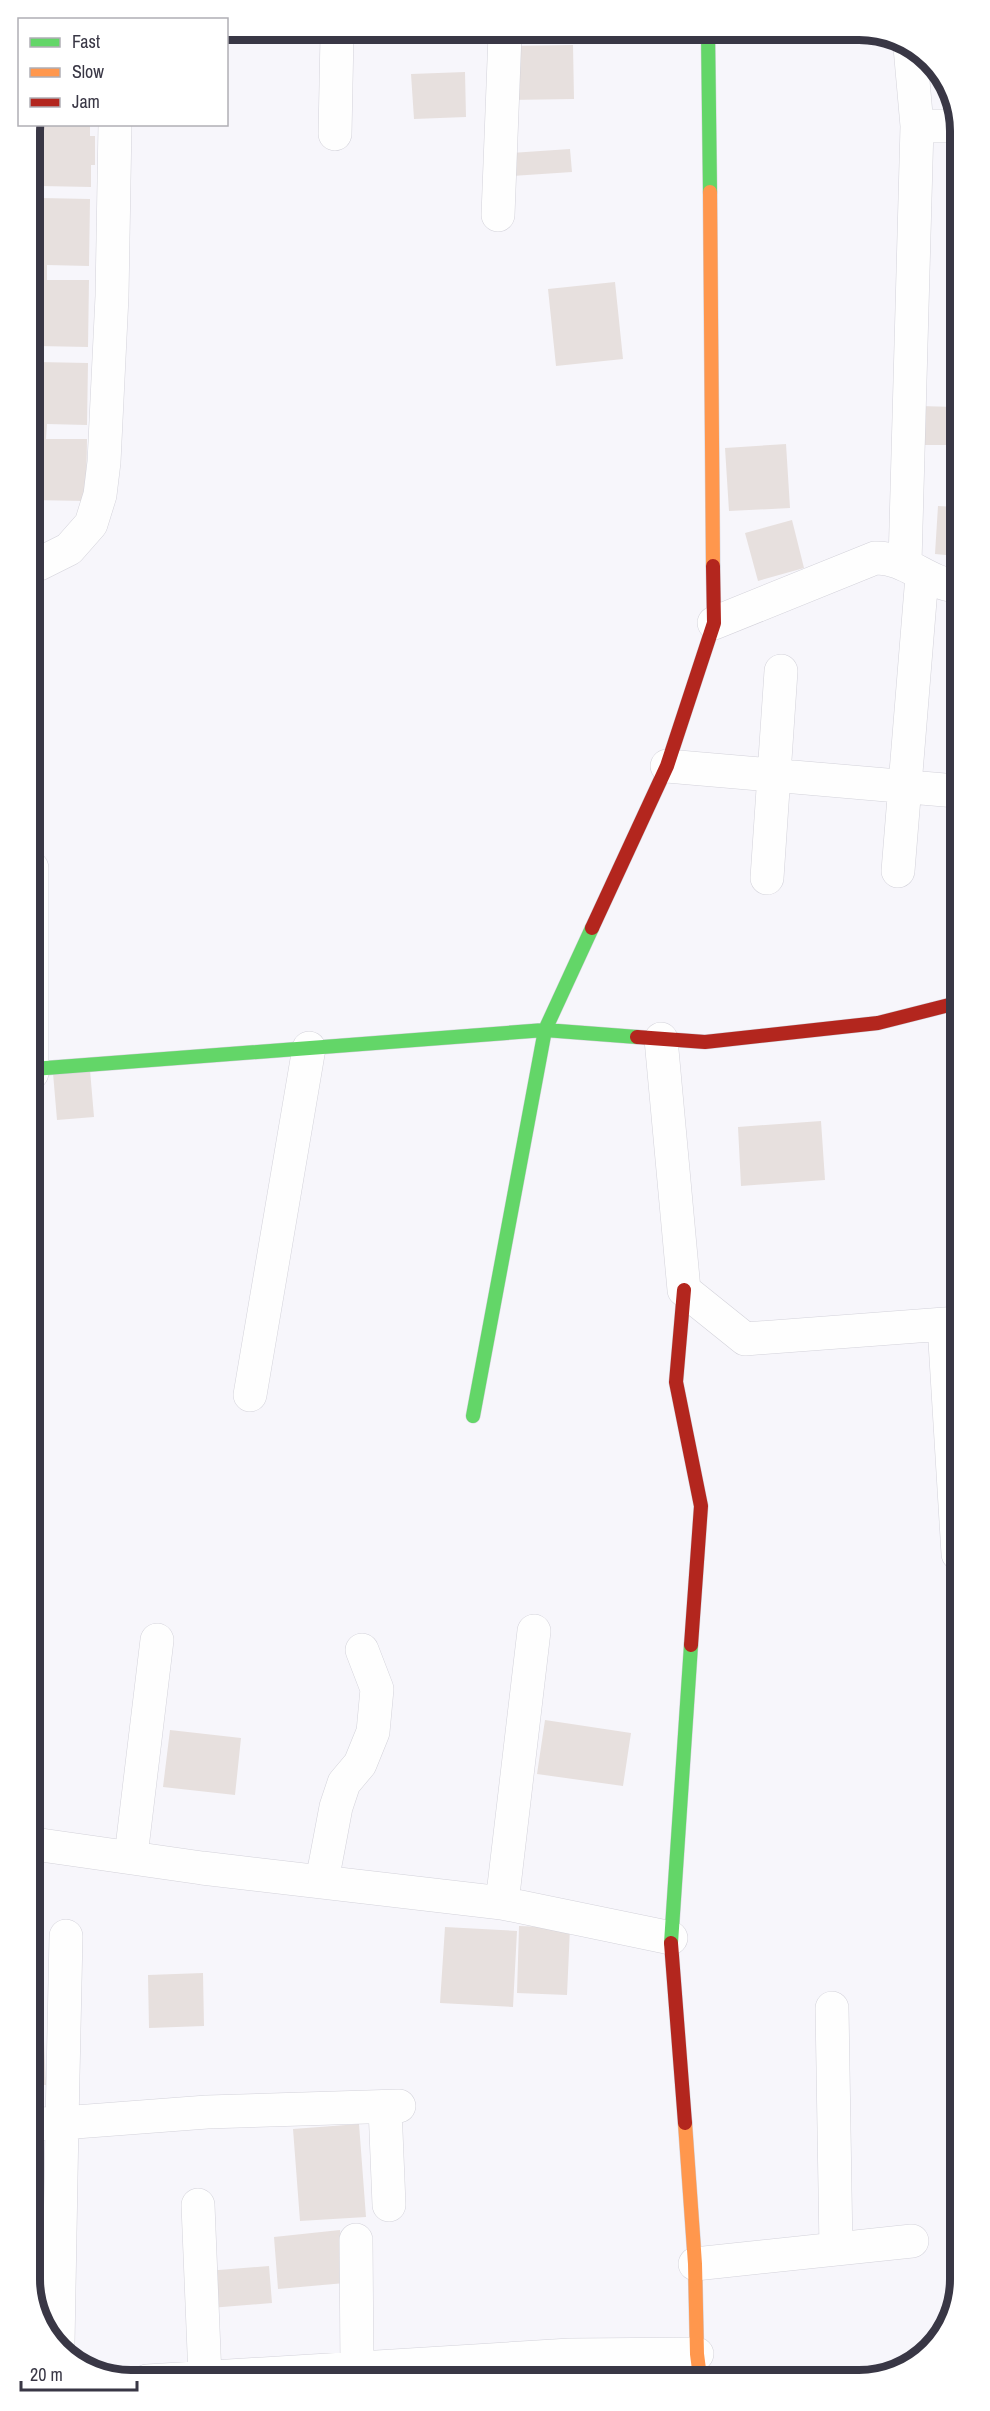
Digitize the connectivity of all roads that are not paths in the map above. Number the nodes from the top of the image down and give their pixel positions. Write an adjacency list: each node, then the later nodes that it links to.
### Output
1 (337, 40): 8 (street)
2 (505, 41): 9 (street)
3 (708, 41): 13 (street)
4 (911, 57): 6 (street)
5 (115, 126): 10 (street)
6 (917, 126): 7 (street); 11 (street)
7 (950, 126)
8 (335, 134)
9 (498, 215)
10 (41, 563)
11 (913, 569): 12 (street); 13 (street); 17 (street)
12 (950, 585)
13 (714, 622): 15 (street)
14 (781, 672): 16 (street)
15 (667, 766): 16 (street); 22 (street)
16 (775, 775): 17 (street); 20 (street)
17 (905, 786): 18 (street); 19 (street)
18 (950, 790)
19 (898, 871)
20 (767, 878)
21 (950, 1005): 23 (street)
22 (545, 1030): 23 (street); 24 (street); 29 (street)
23 (661, 1038): 26 (street)
24 (309, 1048): 25 (street); 28 (street)
25 (41, 1070)
26 (684, 1290): 27 (street); 38 (street)
27 (950, 1324)
28 (250, 1395)
29 (473, 1416)
30 (534, 1631): 36 (street)
31 (156, 1640): 34 (street)
32 (362, 1650): 35 (street)
33 (40, 1845): 34 (street)
34 (131, 1856): 35 (street)
35 (322, 1881): 36 (street)
36 (502, 1903): 38 (street)
37 (66, 1936): 40 (street)
38 (671, 1938): 46 (street)
39 (832, 2008): 45 (street)
40 (48, 2124): 42 (street); 47 (street)
41 (198, 2205): 50 (street)
42 (389, 2205)
43 (356, 2240): 49 (street)
44 (912, 2241): 45 (street)
45 (836, 2249): 46 (street)
46 (695, 2264): 48 (street)
47 (57, 2332)
48 (698, 2366): 49 (street)
49 (357, 2368): 51 (street)
50 (205, 2370)
51 (323, 2370)

